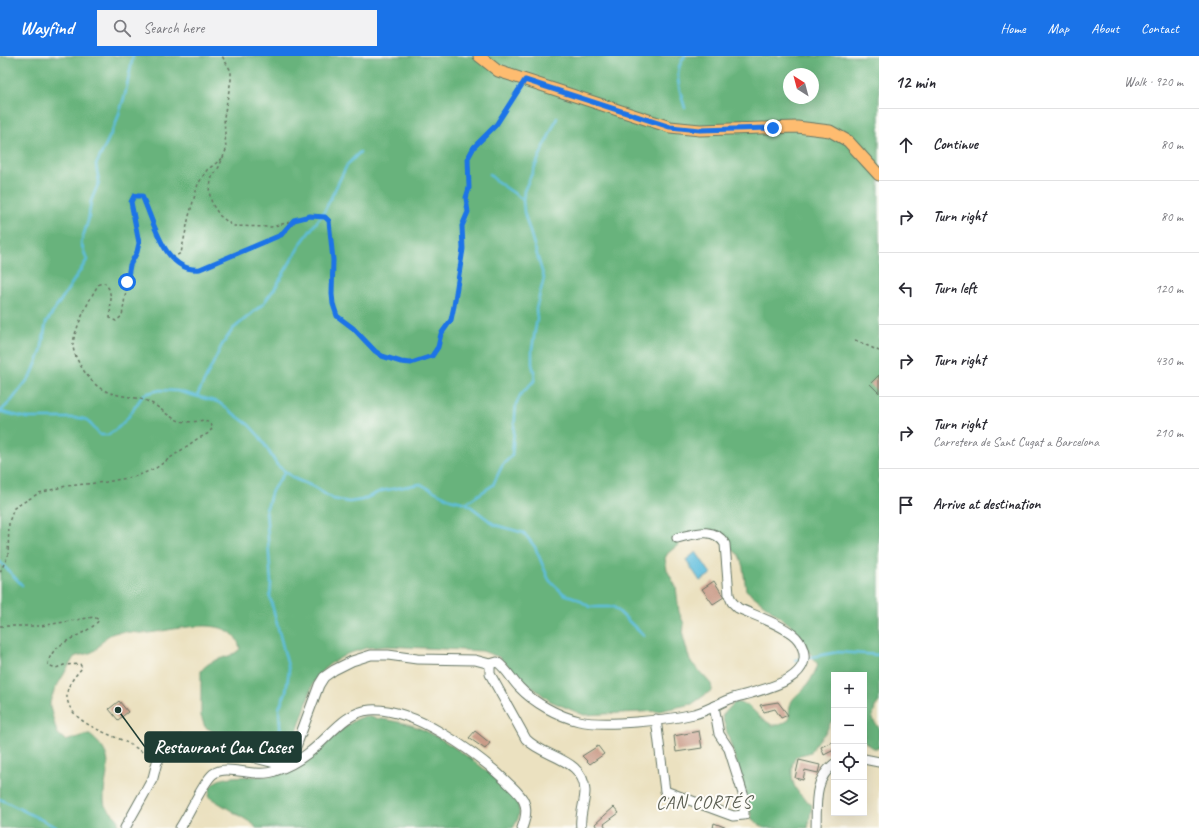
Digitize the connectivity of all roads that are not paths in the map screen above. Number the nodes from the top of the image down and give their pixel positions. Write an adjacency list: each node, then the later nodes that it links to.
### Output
1 (479, 56): 2 (main road)
2 (879, 175)
3 (677, 538): 5 (street)
4 (490, 664): 6 (street); 9 (street); 14 (street)
5 (714, 706): 6 (street); 6 (street)
6 (656, 720)
7 (867, 760): 8 (street)
8 (879, 762)
9 (286, 766): 11 (street); 12 (street); 13 (street)
10 (831, 767): 15 (street)
11 (125, 828)
12 (180, 828)
13 (522, 828)
14 (581, 828)
15 (816, 828)

